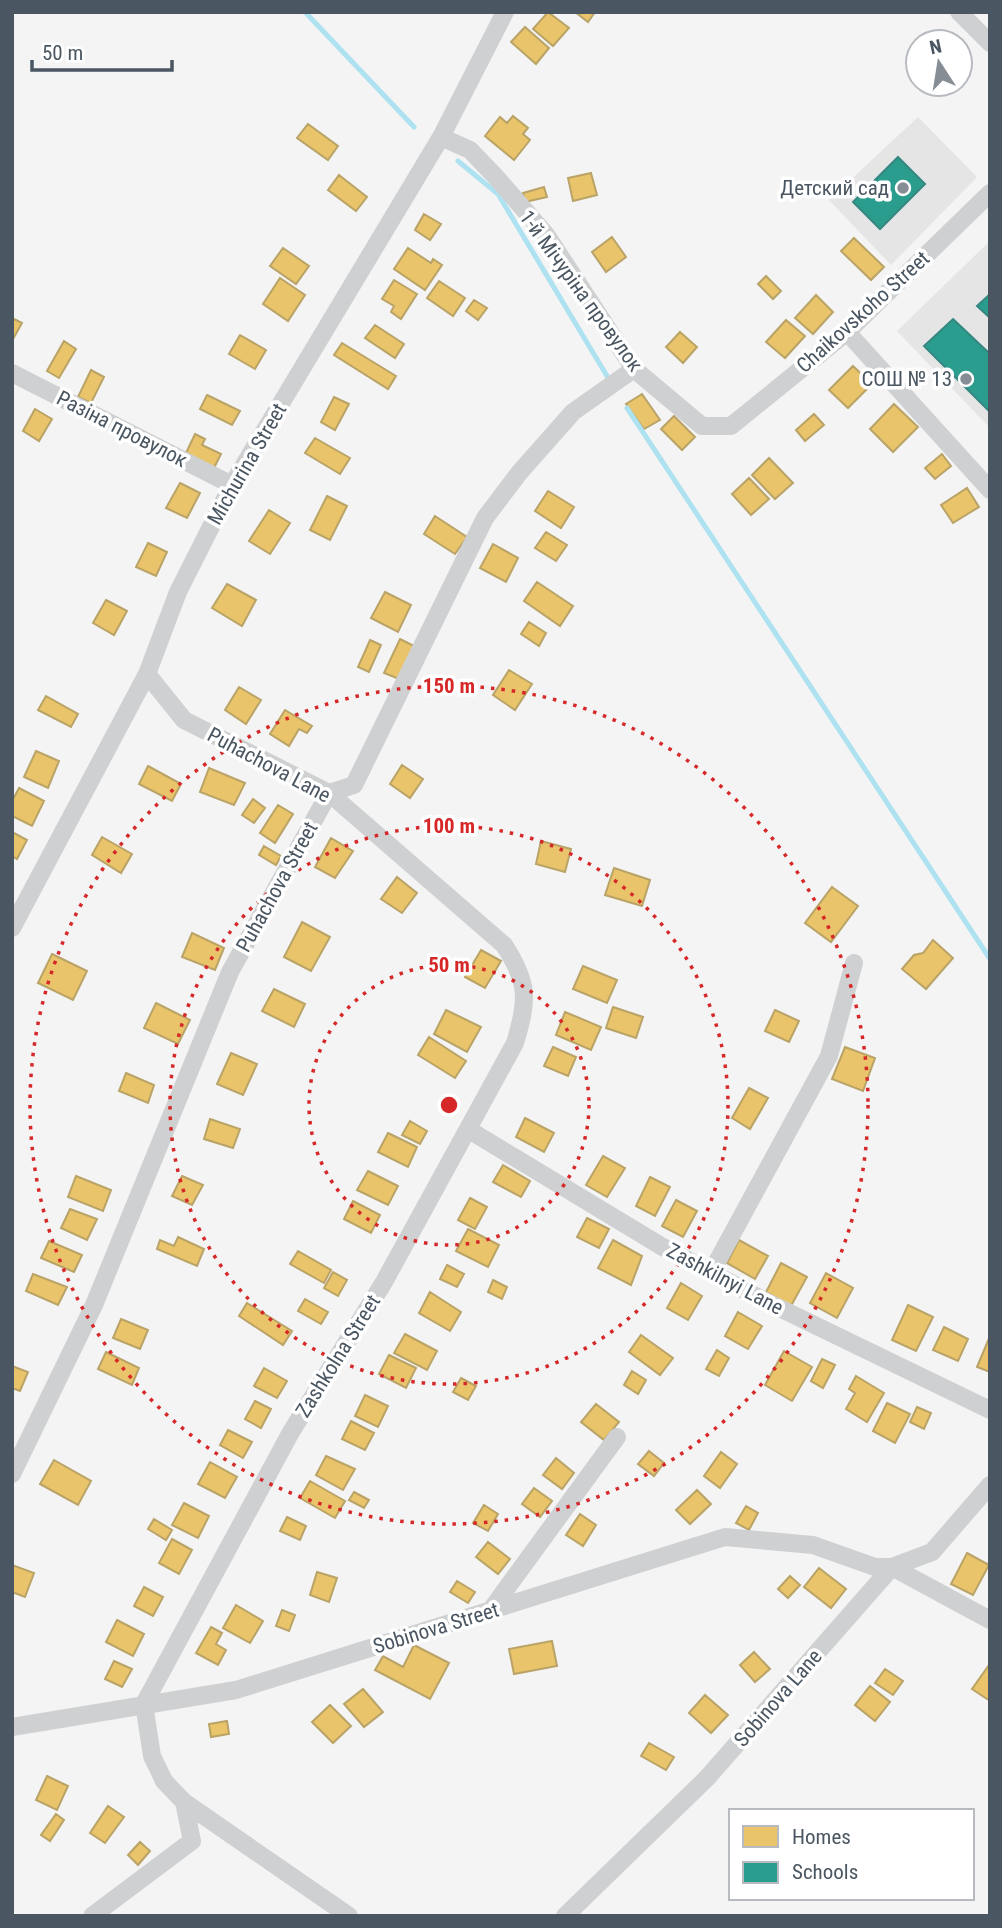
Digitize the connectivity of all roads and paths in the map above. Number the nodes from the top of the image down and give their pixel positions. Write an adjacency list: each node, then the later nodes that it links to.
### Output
1 (505, 12): 4 (street, Michurina Street)
2 (959, 12): 3 (street)
3 (990, 43)
4 (441, 136): 7 (street, 1-й Мічуріна провулок); 10 (street, Michurina Street)
5 (990, 193): 6 (street, Chaikovskoho Street)
6 (847, 332): 9 (street, Chaikovskoho Street); 11 (street)
7 (634, 369): 9 (street, 1-й Мічуріна провулок); 13 (street)
8 (12, 373): 10 (street, Разіна провулок)
9 (731, 426)
10 (232, 485): 12 (street, Michurina Street)
11 (990, 490)
12 (147, 674): 13 (street, Puhachova Lane); 14 (street, Michurina Street)
13 (329, 793): 16 (street, Puhachova Lane); 21 (street, Puhachova Street)
14 (12, 928)
15 (855, 963): 18 (street)
16 (526, 1006): 17 (street, Zashkolna Street)
17 (469, 1130): 18 (street, Zashkilnyi Lane); 26 (street, Zashkolna Street)
18 (712, 1271): 19 (street, Zashkilnyi Lane)
19 (990, 1410)
20 (617, 1437): 24 (street)
21 (12, 1474)
22 (990, 1485): 23 (street, Sobinova Lane)
23 (892, 1567): 24 (street, Sobinova Street); 25 (street); 31 (street, Sobinova Lane)
24 (490, 1611): 26 (street, Sobinova Street)
25 (990, 1620)
26 (144, 1704): 27 (street); 28 (street)
27 (12, 1727)
28 (184, 1802): 29 (street); 30 (street)
29 (92, 1916)
30 (349, 1916)
31 (565, 1916)

